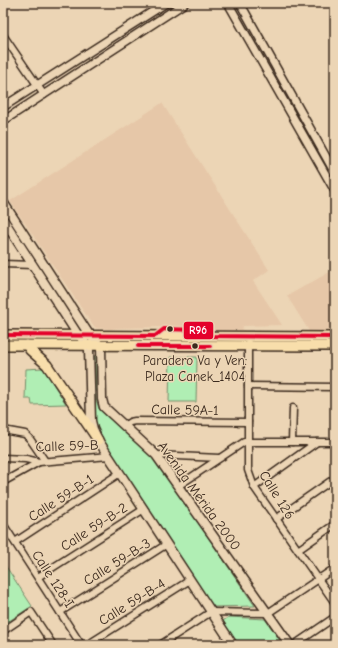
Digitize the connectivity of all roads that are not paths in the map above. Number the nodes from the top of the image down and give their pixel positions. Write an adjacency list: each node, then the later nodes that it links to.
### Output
1 (166, 3): 6 (street)
2 (185, 3): 8 (street)
3 (228, 3): 9 (street)
4 (240, 3): 7 (street)
5 (3, 35): 6 (street)
6 (37, 85): 8 (street); 10 (street)
7 (290, 92): 9 (street); 12 (street)
8 (44, 95): 11 (street)
9 (281, 97): 13 (street)
10 (3, 107)
11 (3, 121)
12 (335, 173)
13 (335, 191)
14 (3, 202): 20 (main road)
15 (3, 219): 17 (main road)
16 (3, 264): 17 (street)
17 (33, 265): 19 (main road)
18 (3, 335): 19 (main road)
19 (79, 336): 20 (main road); 25 (main road)
20 (90, 336): 21 (main road); 26 (main road)
21 (248, 336): 22 (main road); 27 (street, Calle 126)
22 (335, 337)
23 (3, 345): 24 (main road)
24 (27, 345): 25 (main road); 35 (main road)
25 (88, 346): 26 (main road); 35 (main road)
26 (101, 346): 27 (main road); 33 (main road, Avenida Mérida 2000)
27 (248, 346): 28 (main road); 29 (street, Calle 126)
28 (335, 346)
29 (248, 386): 30 (street); 32 (street, Calle 126)
30 (335, 387)
31 (293, 408): 37 (street)
32 (248, 422): 33 (street, Calle 59A-1); 36 (street, Calle 126)
33 (124, 426): 40 (main road, Avenida Mérida 2000)
34 (3, 430): 44 (street)
35 (98, 440): 41 (main road)
36 (248, 442): 37 (street); 43 (street); 49 (street, Calle 126)
37 (292, 442): 38 (street)
38 (317, 442): 39 (street); 49 (street)
39 (335, 442)
40 (156, 455): 43 (street); 48 (main road, Avenida Mérida 2000)
41 (109, 456): 44 (street, Calle 59-B); 45 (main road)
42 (3, 458): 44 (street, Calle 59-B)
43 (219, 458): 48 (street)
44 (42, 461): 47 (street)
45 (120, 473): 50 (main road); 54 (street, Calle 59-B-1)
46 (335, 478): 51 (street)
47 (3, 482)
48 (178, 486): 64 (main road, Avenida Mérida 2000)
49 (254, 487): 51 (street, Calle 126)
50 (144, 509): 55 (main road); 58 (street, Calle 59-B-2)
51 (276, 519): 56 (street, Calle 126)
52 (3, 524): 54 (street, Calle 128-I)
53 (335, 524): 56 (street)
54 (15, 542): 58 (street, Calle 128-I)
55 (167, 544): 59 (main road); 62 (street, Calle 59-B-3)
56 (298, 550): 60 (street, Calle 126)
57 (335, 568): 60 (street)
58 (38, 577): 62 (street, Calle 128-I)
59 (190, 580): 63 (main road); 68 (street, Calle 59-B-4)
60 (319, 580): 61 (street, Calle 126); 64 (street)
61 (335, 603)
62 (60, 612): 68 (street, Calle 128-I)
63 (211, 612): 64 (street); 69 (street); 70 (main road)
64 (268, 614): 71 (main road, Avenida Mérida 2000)
65 (335, 616): 72 (street)
66 (3, 631): 67 (street)
67 (53, 645)
68 (85, 645)
69 (160, 645)
70 (233, 645)
71 (290, 645)
72 (294, 645)

